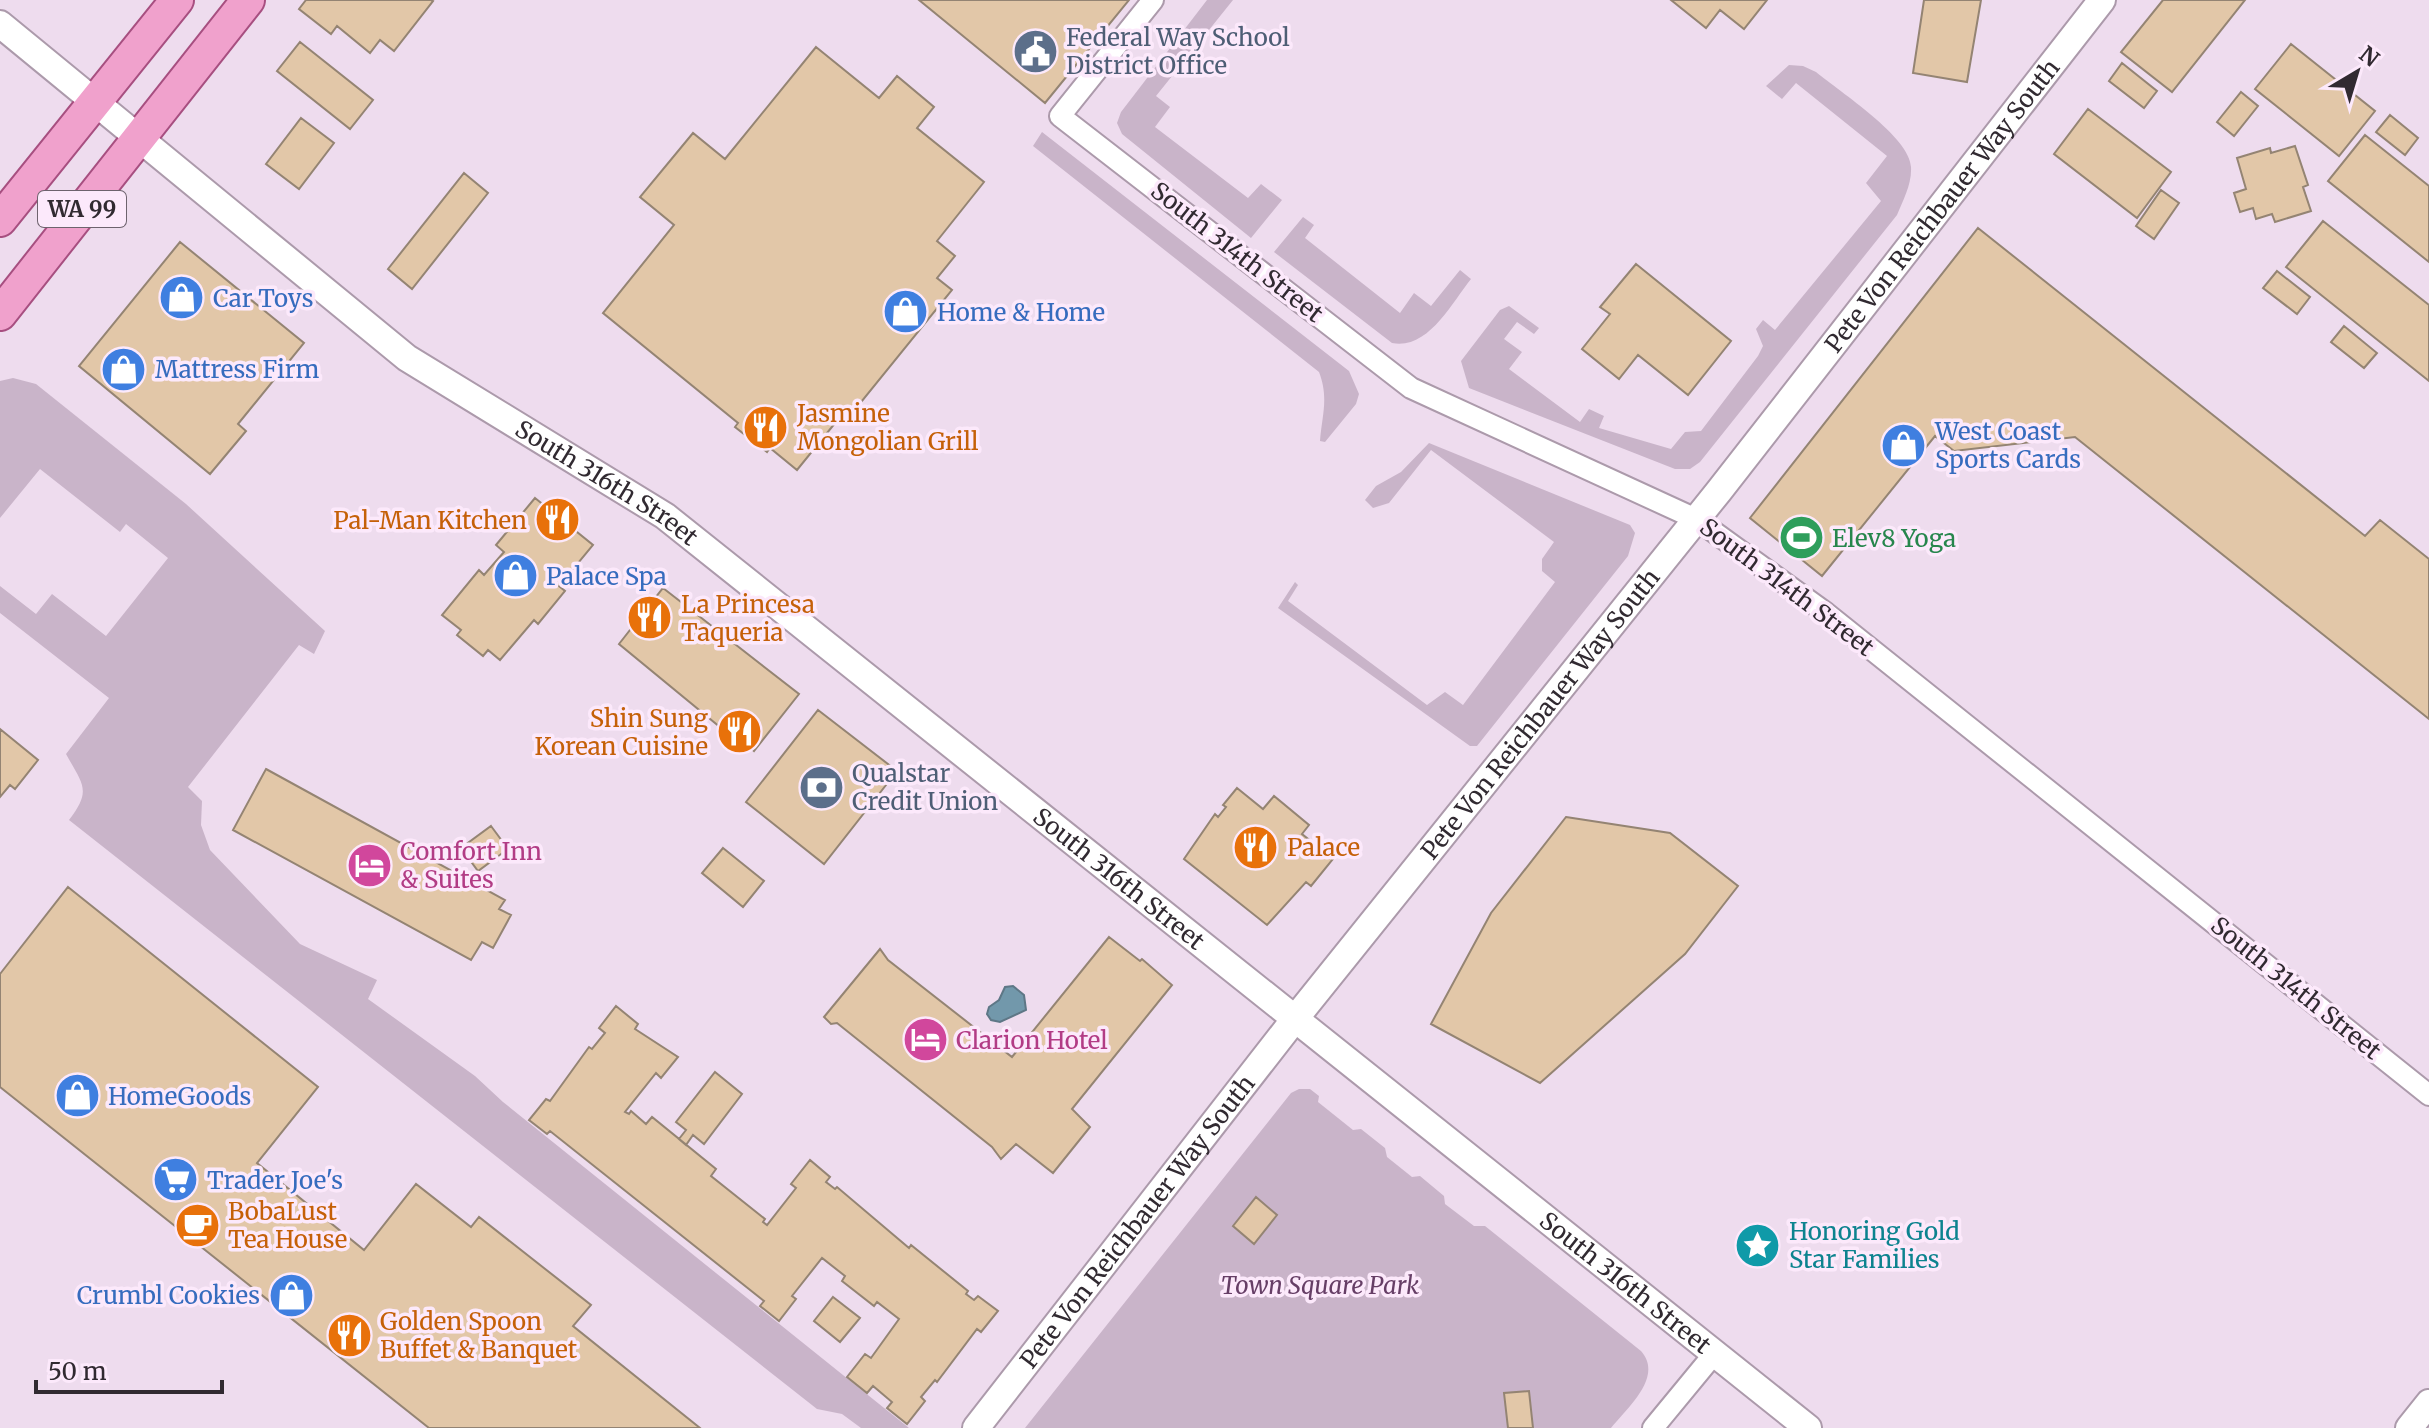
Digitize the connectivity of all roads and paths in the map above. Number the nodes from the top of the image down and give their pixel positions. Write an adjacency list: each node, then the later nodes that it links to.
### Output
1 (177, 0): 6 (main road, WA 99)
2 (248, 0): 7 (main road, WA 99)
3 (1153, 0): 10 (street, South 314th Street)
4 (2102, 0): 10 (street, Pete Von Reichbauer Way South)
5 (0, 24): 6 (street, South 316th Street)
6 (98, 102): 7 (street, South 316th Street); 8 (main road, WA 99)
7 (139, 138): 9 (main road, WA 99); 11 (street, South 316th Street)
8 (0, 220)
9 (0, 314)
10 (1696, 519): 11 (street, Pete Von Reichbauer Way South); 12 (street, South 314th Street)
11 (1294, 1020): 13 (street, South 316th Street); 15 (street, Pete Von Reichbauer Way South)
12 (2429, 1095)
13 (1714, 1354): 16 (street); 17 (street, South 316th Street)
14 (2429, 1403): 18 (street)
15 (976, 1428)
16 (1653, 1428)
17 (1808, 1428)
18 (2409, 1428)

